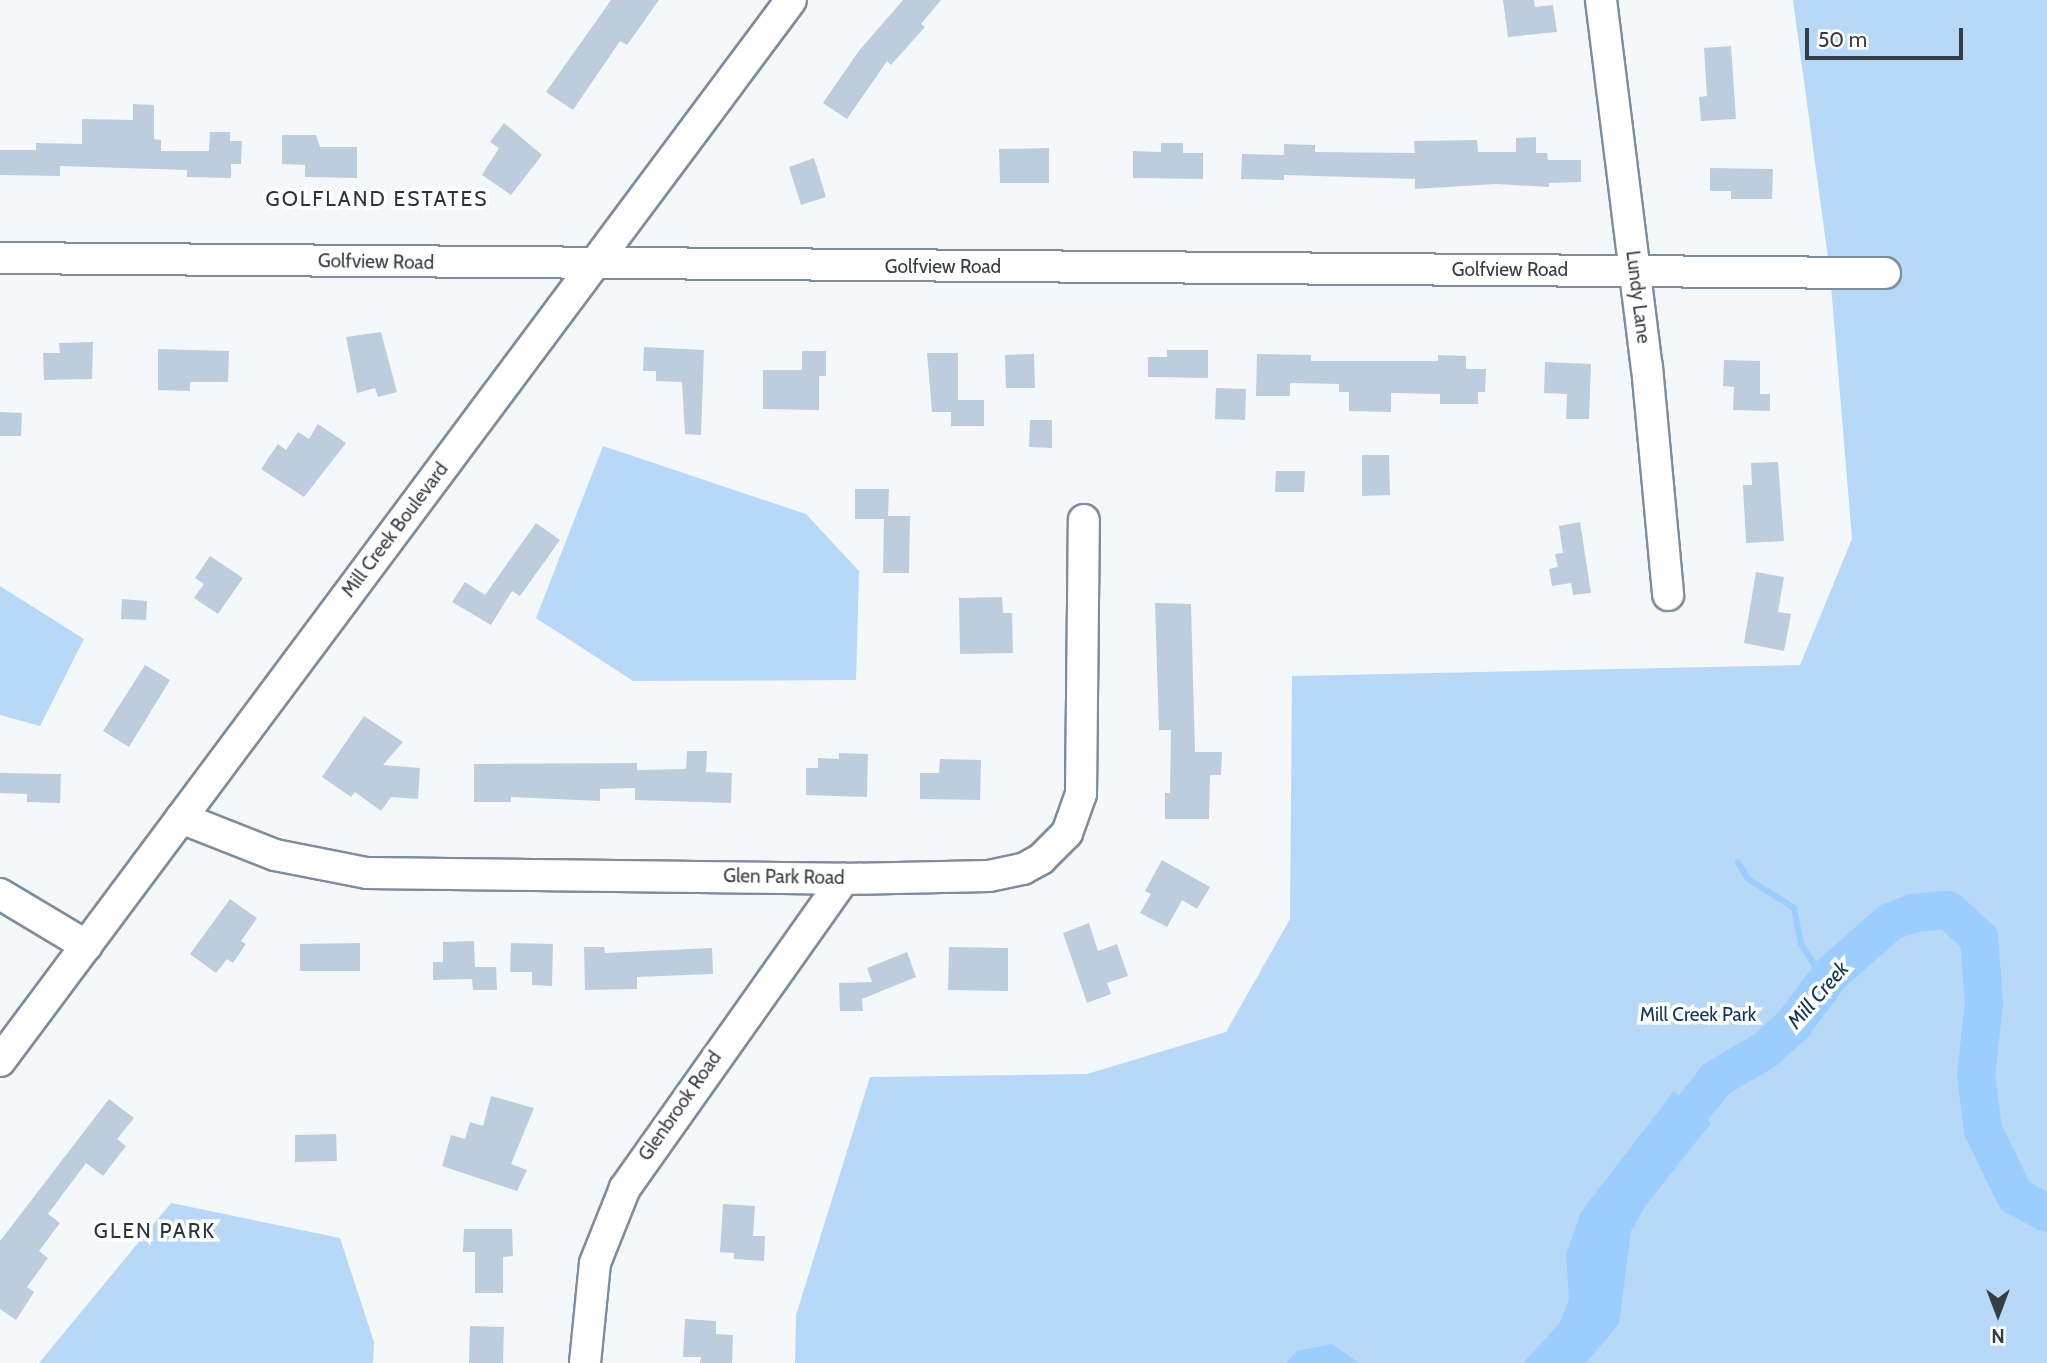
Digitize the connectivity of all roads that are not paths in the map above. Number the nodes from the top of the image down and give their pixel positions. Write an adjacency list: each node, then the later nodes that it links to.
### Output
1 (792, 0): 4 (street, Mill Creek Boulevard)
2 (1601, 0): 5 (street, Lundy Lane)
3 (0, 258): 4 (street, Golfview Road)
4 (591, 265): 5 (street, Golfview Road); 9 (street, Mill Creek Boulevard)
5 (1634, 271): 6 (street, Golfview Road); 8 (street, Lundy Lane)
6 (1885, 273)
7 (1084, 520): 10 (street, Glen Park Road)
8 (1668, 595)
9 (181, 818): 10 (street, Glen Park Road); 12 (street, Mill Creek Boulevard)
10 (844, 878): 14 (street, Glenbrook Road)
11 (0, 894): 12 (street)
12 (87, 946): 13 (street, Mill Creek Boulevard)
13 (0, 1061)
14 (585, 1363)

